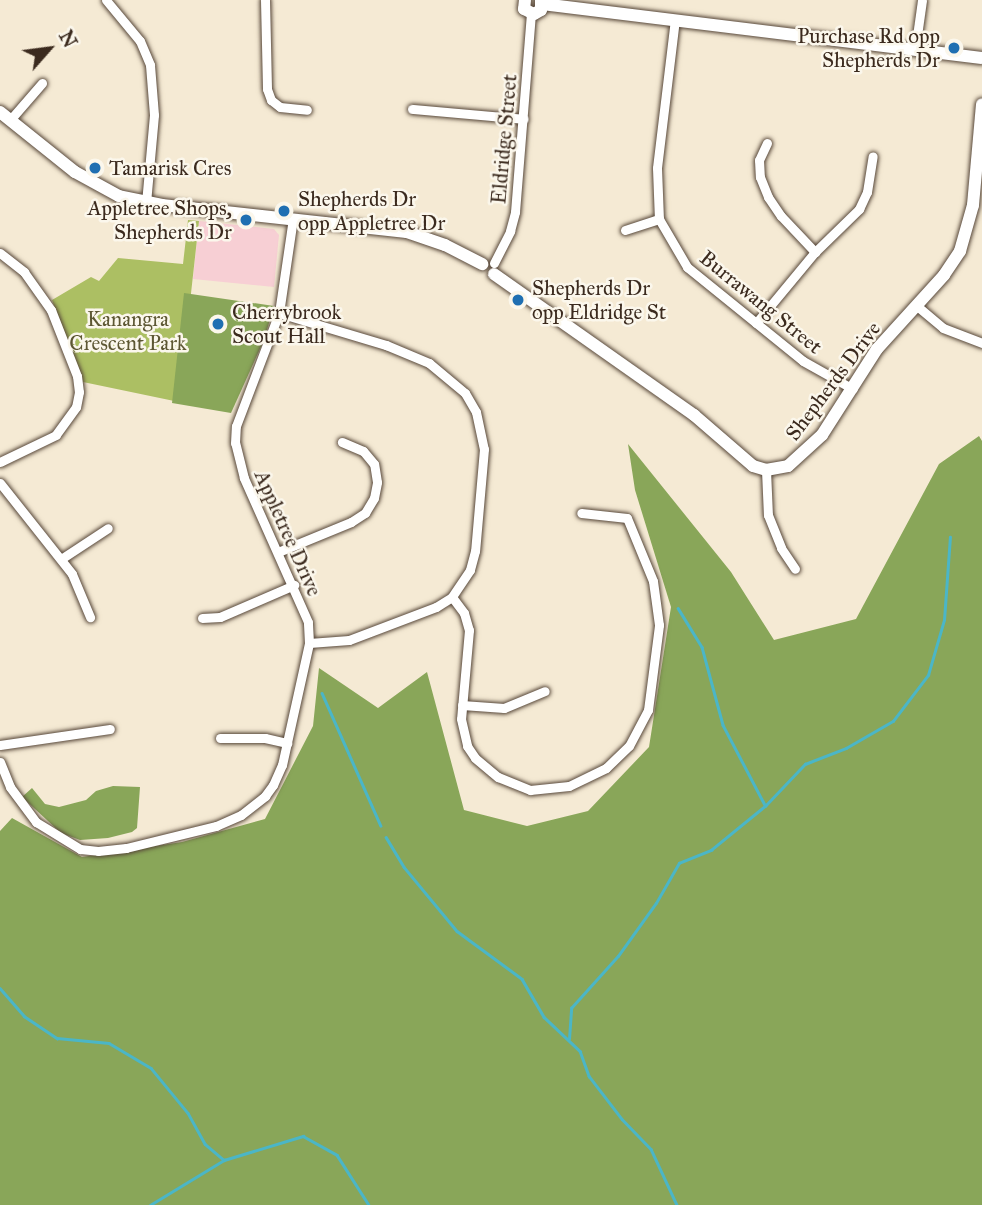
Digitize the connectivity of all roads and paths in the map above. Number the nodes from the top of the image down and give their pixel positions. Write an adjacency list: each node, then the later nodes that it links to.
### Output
1 (106, 0): 17 (street)
2 (265, 0): 12 (street)
3 (922, 0): 7 (street)
4 (541, 2): 5 (main road); 6 (main road)
5 (523, 4): 14 (street, Eldridge Street)
6 (675, 19): 7 (main road); 19 (street, Burrawang Street)
7 (915, 50): 8 (main road)
8 (982, 58)
9 (42, 83): 13 (street)
10 (982, 104): 24 (main road, Shepherds Drive)
11 (412, 108): 14 (street)
12 (307, 110)
13 (5, 116): 17 (main road)
14 (524, 119): 23 (street, Eldridge Street)
15 (767, 143): 21 (street)
16 (873, 156): 21 (street)
17 (146, 203): 18 (main road)
18 (293, 218): 23 (main road); 25 (street, Appletree Drive)
19 (659, 219): 20 (street); 26 (street, Burrawang Street)
20 (625, 230)
21 (815, 252): 26 (street)
22 (0, 253): 30 (street)
23 (490, 267): 31 (main road)
24 (917, 306): 27 (street); 28 (main road, Shepherds Drive)
25 (279, 313): 35 (street, Appletree Drive); 39 (street)
26 (755, 323): 28 (street, Burrawang Street)
27 (982, 343)
28 (853, 389): 31 (main road, Shepherds Drive)
29 (342, 442): 35 (street)
30 (0, 462)
31 (766, 470): 37 (street)
32 (0, 483): 36 (street)
33 (581, 513): 44 (street)
34 (108, 528): 36 (street)
35 (278, 552): 38 (street, Appletree Drive)
36 (61, 559): 40 (street)
37 (795, 569)
38 (293, 585): 41 (street); 42 (street, Appletree Drive)
39 (452, 597): 42 (street); 44 (street)
40 (90, 617)
41 (202, 618)
42 (309, 643): 47 (street, Appletree Drive)
43 (545, 691): 44 (street)
44 (462, 705)
45 (110, 729): 48 (street)
46 (220, 738): 47 (street)
47 (287, 743): 49 (street, Appletree Drive)
48 (0, 745)
49 (0, 762)

